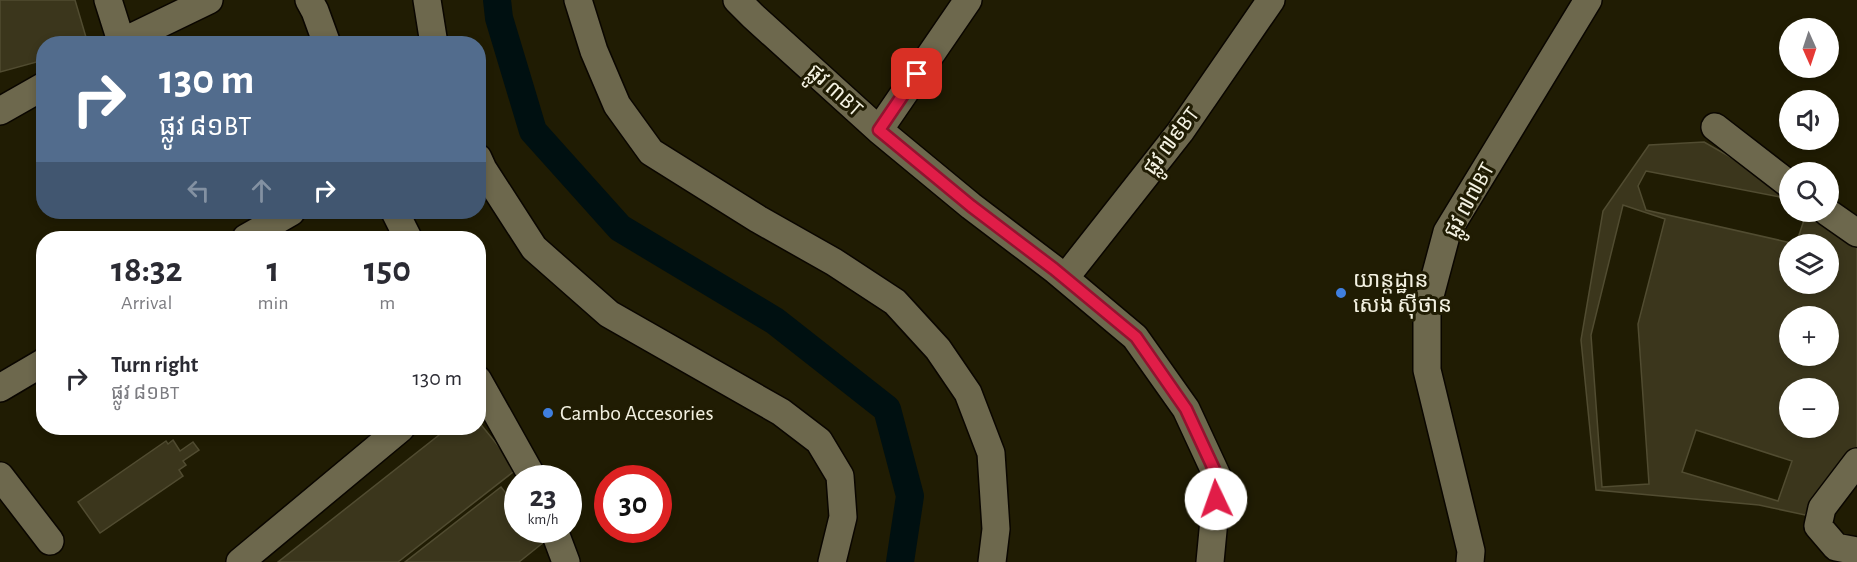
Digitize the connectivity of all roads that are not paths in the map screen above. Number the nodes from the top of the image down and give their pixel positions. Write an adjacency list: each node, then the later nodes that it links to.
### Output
1 (108, 0): 10 (street)
2 (209, 0): 11 (street)
3 (309, 0): 12 (street)
4 (427, 0): 13 (street)
5 (578, 0): 38 (street)
6 (737, 0): 17 (street, ផ្លូវ ៣BT)
7 (968, 0): 17 (street)
8 (1271, 0): 24 (street, ផ្លូវ ៧៩BT)
9 (1588, 0): 40 (street, ផ្លូវ ៧៧BT)
10 (118, 36)
11 (133, 36)
12 (324, 36)
13 (433, 36)
14 (36, 90): 15 (street)
15 (0, 110)
16 (1715, 127): 19 (street)
17 (879, 130): 24 (street, ផ្លូវ ៣BT)
18 (486, 174): 37 (street)
19 (1779, 176)
20 (279, 219): 22 (street)
21 (1839, 220): 23 (street)
22 (258, 231)
23 (1857, 233)
24 (1065, 278): 39 (street, ផ្លូវ ៣BT)
25 (36, 367): 26 (street)
26 (0, 388)
27 (486, 394): 30 (street)
28 (393, 435): 36 (street)
29 (1857, 462): 34 (street)
30 (526, 465)
31 (0, 476): 32 (street)
32 (50, 542)
33 (557, 543): 35 (street)
34 (1857, 551)
35 (562, 560)
36 (240, 562)
37 (832, 562)
38 (992, 562)
39 (1210, 562)
40 (1470, 562)

